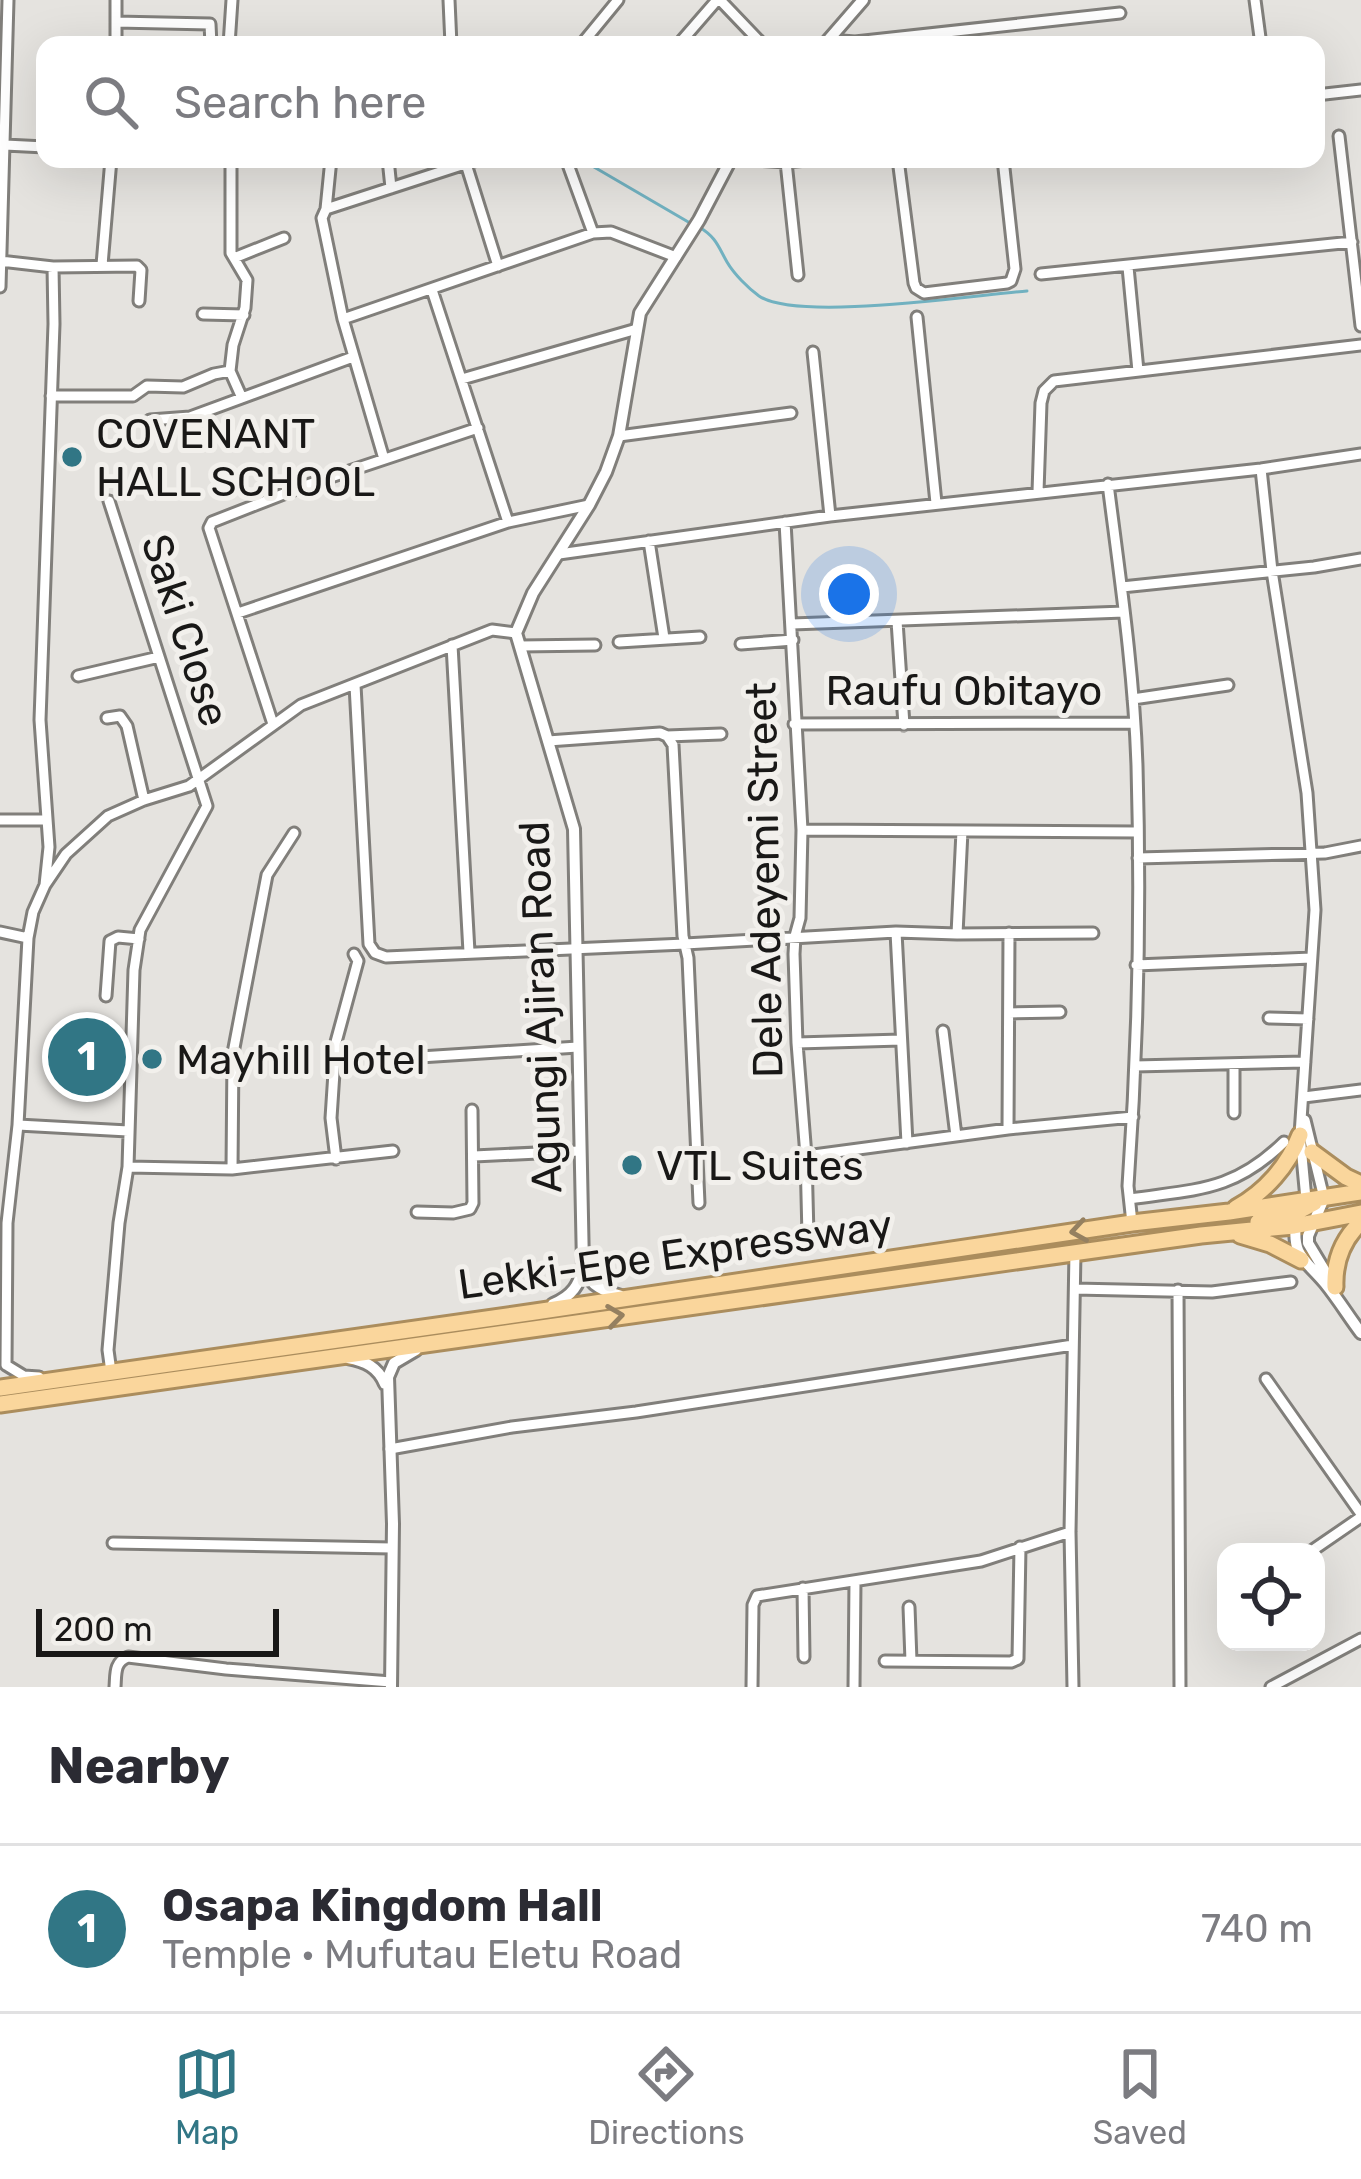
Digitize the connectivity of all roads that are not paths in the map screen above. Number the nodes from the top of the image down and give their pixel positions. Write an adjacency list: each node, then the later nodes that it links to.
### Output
1 (8, 0): 11 (street)
2 (116, 0): 10 (street)
3 (232, 0): 14 (street)
4 (449, 0): 15 (street)
5 (618, 0): 16 (street)
6 (718, 0): 17 (street); 18 (street)
7 (863, 0): 19 (street)
8 (1255, 0): 21 (street)
9 (1120, 13): 20 (street)
10 (116, 22): 12 (street); 13 (street)
11 (4, 33): 26 (street)
12 (116, 36)
13 (211, 36)
14 (230, 36)
15 (451, 36)
16 (588, 36)
17 (685, 36)
18 (755, 36)
19 (831, 36)
20 (910, 36)
21 (1260, 36)
22 (1361, 90): 23 (street)
23 (1325, 94)
24 (1339, 136): 42 (street)
25 (36, 148): 26 (street)
26 (3, 153): 45 (street)
27 (110, 168): 46 (street)
28 (231, 168): 44 (street)
29 (330, 168): 39 (street)
30 (389, 168): 38 (street)
31 (454, 168): 38 (street)
32 (467, 168): 47 (street)
33 (569, 168): 40 (street)
34 (726, 168): 43 (street)
35 (788, 168): 51 (street)
36 (899, 168): 37 (street)
37 (1004, 168)
38 (391, 188): 39 (street)
39 (326, 209): 58 (street)
40 (593, 233): 43 (street); 47 (street)
41 (284, 238): 44 (street)
42 (1352, 242): 49 (street); 59 (street)
43 (676, 256): 60 (street)
44 (234, 258): 56 (street)
45 (1, 262): 48 (street); 52 (street)
46 (102, 265): 48 (street); 54 (street)
47 (498, 266): 53 (street)
48 (53, 267): 67 (street)
49 (1128, 267): 50 (street); 65 (street)
50 (1041, 274)
51 (798, 275)
52 (0, 287)
53 (432, 290): 58 (street); 66 (street)
54 (139, 301)
55 (203, 314): 56 (street)
56 (244, 315): 64 (street)
57 (917, 316): 79 (street)
58 (343, 320): 63 (street)
59 (1361, 326)
60 (637, 329): 66 (street); 72 (street)
61 (1361, 345): 65 (street)
62 (813, 352): 81 (street)
63 (353, 357): 68 (street); 74 (street)
64 (230, 371): 67 (street); 68 (street)
65 (1138, 371): 77 (street)
66 (462, 379): 71 (street)
67 (51, 396): 117 (street)
68 (242, 398): 70 (street)
69 (791, 412): 72 (street)
70 (150, 420)
71 (478, 428): 74 (street); 82 (street)
72 (619, 436): 80 (street)
73 (1361, 454): 75 (street)
74 (384, 459): 90 (street)
75 (1261, 469): 76 (street); 87 (street)
76 (1108, 484): 77 (street); 88 (street)
77 (1038, 492): 79 (street)
78 (109, 501): 101 (street, Saki Close)
79 (936, 503): 81 (street)
80 (589, 505): 82 (street); 85 (street)
81 (830, 516): 83 (street)
82 (508, 522): 90 (street)
83 (785, 522): 84 (street); 92 (street, Dele Adeyemi Street)
84 (649, 541): 85 (street); 93 (street)
85 (559, 554): 95 (street)
86 (1361, 559): 87 (street)
87 (1272, 571): 88 (street); 125 (street)
88 (1123, 587): 89 (street)
89 (1124, 612): 91 (street); 105 (street)
90 (238, 613): 108 (street)
91 (897, 621): 92 (street); 110 (street)
92 (792, 624): 96 (street, Dele Adeyemi Street)
93 (664, 638): 94 (street); 97 (street)
94 (700, 638)
95 (518, 639): 99 (street); 100 (street); 112 (street, Agungi Ajiran Road)
96 (793, 640): 98 (street); 109 (street, Dele Adeyemi Street)
97 (619, 642)
98 (741, 644)
99 (452, 645): 103 (street); 138 (street)
100 (596, 645)
101 (159, 657): 102 (street); 114 (street, Saki Close)
102 (78, 676)
103 (355, 685): 108 (street); 138 (street)
104 (1228, 686): 105 (street)
105 (1133, 699): 107 (street)
106 (107, 718): 115 (street)
107 (1134, 723): 110 (street, Raufu Obitayo); 120 (street)
108 (273, 724): 114 (street)
109 (794, 724): 110 (street, Raufu Obitayo); 118 (street, Dele Adeyemi Street)
110 (904, 725)
111 (721, 734): 113 (street)
112 (548, 741): 113 (street); 137 (street, Agungi Ajiran Road)
113 (670, 741): 136 (street)
114 (198, 780): 115 (street); 135 (street)
115 (144, 800): 124 (street)
116 (0, 820): 117 (street)
117 (47, 820): 123 (street)
118 (802, 830): 119 (street); 133 (street, Dele Adeyemi Street)
119 (962, 830): 120 (street); 132 (street)
120 (1137, 832): 126 (street)
121 (294, 833): 174 (street)
122 (1361, 846): 125 (street)
123 (49, 847): 124 (street); 127 (street)
124 (66, 854): 127 (street)
125 (1312, 854): 126 (street); 140 (street)
126 (1138, 858): 141 (street)
127 (45, 885): 134 (street)
128 (0, 932): 134 (street)
129 (896, 932): 132 (street); 133 (street); 148 (street)
130 (1009, 933): 131 (street); 132 (street); 144 (street)
131 (1093, 933)
132 (957, 934)
133 (794, 936): 136 (street); 149 (street, Dele Adeyemi Street)
134 (28, 938): 161 (street)
135 (139, 939): 142 (street); 163 (street)
136 (685, 944): 137 (street); 177 (street)
137 (575, 950): 138 (street); 150 (street, Agungi Ajiran Road)
138 (469, 952)
139 (354, 954): 172 (street)
140 (1311, 958): 141 (street); 146 (street)
141 (1136, 965): 154 (street)
142 (106, 996)
143 (1060, 1012): 144 (street)
144 (1009, 1013): 162 (street)
145 (1269, 1018): 146 (street)
146 (1307, 1019): 152 (street)
147 (944, 1031): 164 (street)
148 (901, 1040): 149 (street); 166 (street)
149 (797, 1043): 171 (street, Dele Adeyemi Street)
150 (578, 1047): 151 (street); 168 (street, Agungi Ajiran Road)
151 (420, 1058)
152 (1305, 1062): 153 (street); 156 (street)
153 (1234, 1065): 154 (street); 158 (street)
154 (1135, 1066): 160 (street)
155 (1361, 1090): 156 (street)
156 (1304, 1096): 159 (street)
157 (472, 1110): 170 (street)
158 (1234, 1113)
159 (1303, 1114): 165 (street); 169 (street)
160 (1133, 1117): 162 (street); 176 (street)
161 (18, 1125): 163 (street); 200 (street)
162 (1008, 1129): 164 (street)
163 (128, 1131): 173 (street)
164 (956, 1136): 166 (street)
165 (1292, 1138): 176 (street); 179 (highway); 180 (street)
166 (907, 1142): 171 (street)
167 (393, 1151): 172 (street)
168 (579, 1151): 170 (street); 188 (street, Agungi Ajiran Road)
169 (1312, 1152): 175 (highway); 180 (street)
170 (474, 1156): 178 (street)
171 (806, 1156): 184 (street, Dele Adeyemi Street)
172 (336, 1159): 174 (street)
173 (128, 1167): 174 (street); 201 (street)
174 (232, 1169)
175 (1361, 1192): 180 (highway, Lekki-Epe Expressway)
176 (1130, 1199): 182 (street)
177 (699, 1203)
178 (418, 1212)
179 (1229, 1212): 180 (highway, Lekki-Epe Expressway); 182 (highway, Lekki-Epe Expressway)
180 (1309, 1212): 181 (highway, Lekki-Epe Expressway); 183 (highway, Lekki-Epe Expressway); 185 (highway); 187 (street); 190 (street)
181 (1361, 1217): 190 (highway)
182 (1132, 1222): 193 (highway, Lekki-Epe Expressway, one-way to 193)
183 (1201, 1235): 185 (highway, Lekki-Epe Expressway); 187 (highway)
184 (808, 1236)
185 (1150, 1242): 186 (highway, Lekki-Epe Expressway)
186 (1075, 1252): 191 (street); 197 (highway, Lekki-Epe Expressway, one-way to 186)
187 (1301, 1260): 195 (street)
188 (583, 1265): 193 (street); 194 (street)
189 (1291, 1282): 192 (street)
190 (1335, 1287): 195 (street)
191 (1075, 1289): 192 (street); 198 (street)
192 (1178, 1290): 228 (street)
193 (624, 1297): 194 (highway, Lekki-Epe Expressway)
194 (535, 1312): 201 (highway, Lekki-Epe Expressway)
195 (1346, 1313): 196 (street)
196 (1361, 1333)
197 (442, 1340): 199 (highway, Lekki-Epe Expressway); 205 (street)
198 (1073, 1345): 207 (street); 209 (street)
199 (327, 1357): 205 (street); 206 (highway, Lekki-Epe Expressway)
200 (3, 1369): 203 (street)
201 (111, 1372): 203 (highway, Lekki-Epe Expressway)
202 (1266, 1378): 208 (street)
203 (58, 1379): 204 (highway, Lekki-Epe Expressway)
204 (0, 1388)
205 (387, 1390): 207 (street)
206 (0, 1404)
207 (390, 1448): 213 (street)
208 (1361, 1515): 211 (street)
209 (1070, 1532): 212 (street); 227 (street)
210 (113, 1543): 213 (street)
211 (1322, 1543)
212 (1020, 1547): 214 (street); 220 (street)
213 (392, 1548): 222 (street)
214 (855, 1581): 215 (street); 226 (street)
215 (803, 1588): 218 (street); 225 (street)
216 (909, 1607): 220 (street)
217 (1361, 1639): 229 (street)
218 (804, 1658)
219 (885, 1661): 220 (street)
220 (911, 1661)
221 (226, 1669): 222 (street); 223 (street); 224 (street)
222 (391, 1684)
223 (116, 1687)
224 (226, 1687)
225 (752, 1687)
226 (854, 1687)
227 (1073, 1687)
228 (1180, 1687)
229 (1271, 1687)

